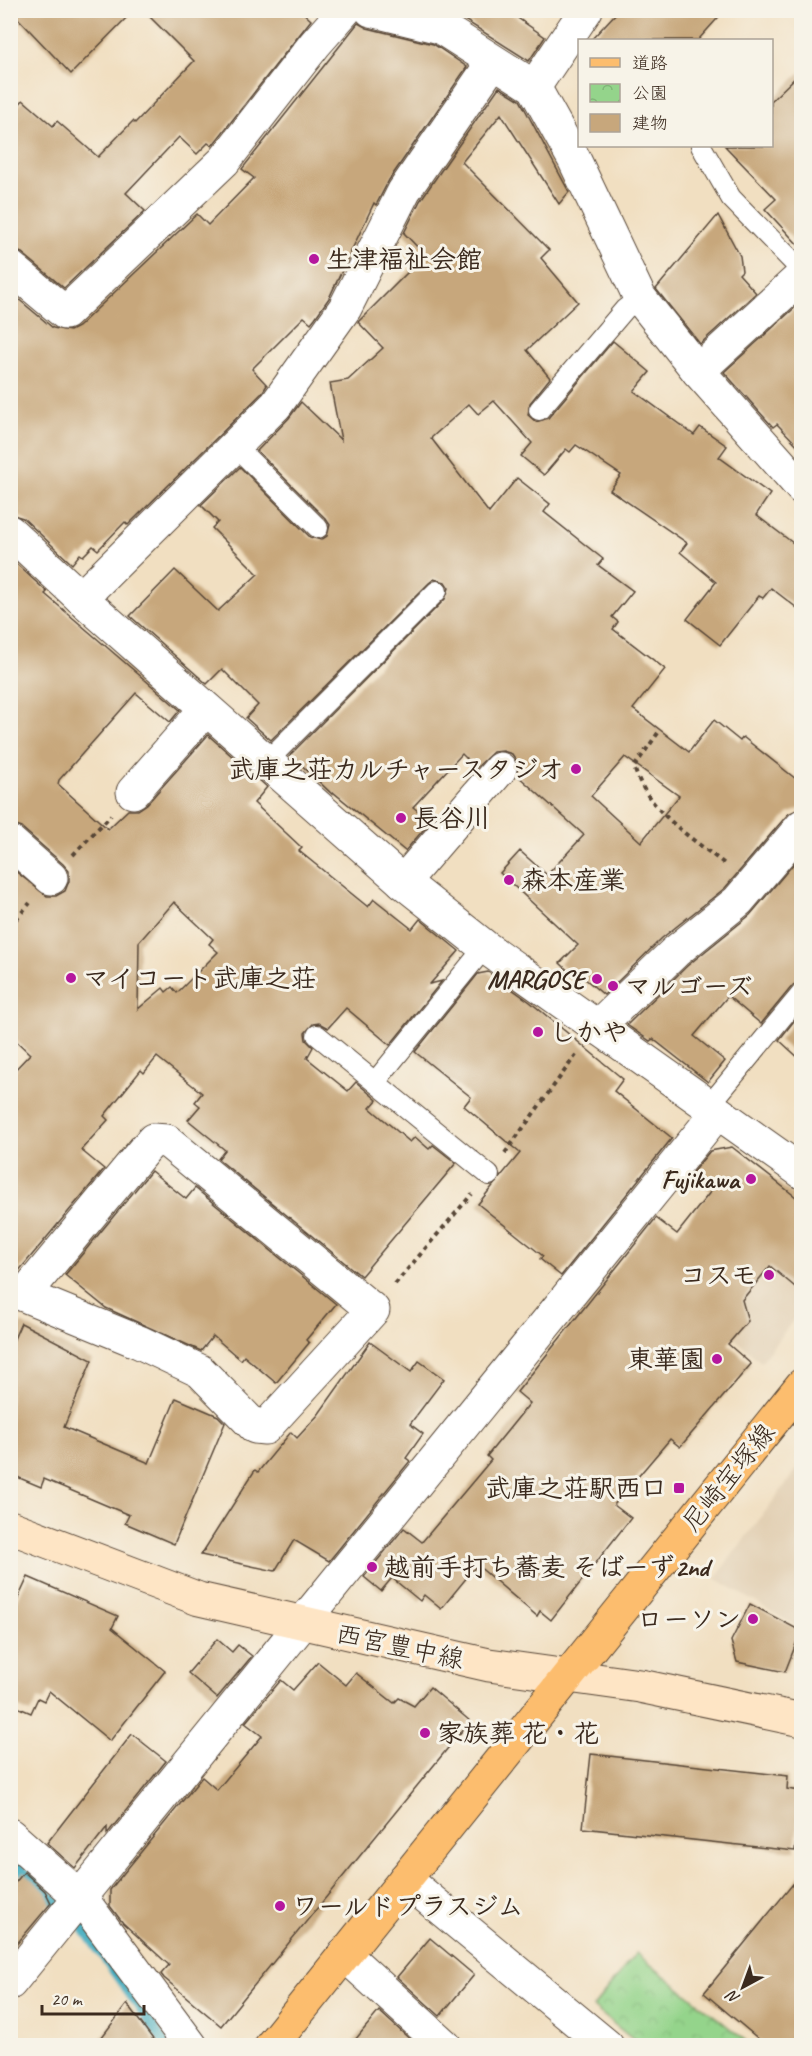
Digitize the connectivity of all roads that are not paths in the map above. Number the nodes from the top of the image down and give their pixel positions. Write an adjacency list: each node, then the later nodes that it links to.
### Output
1 (345, 10): 7 (street)
2 (371, 10): 4 (street)
3 (586, 10): 5 (street)
4 (494, 62): 5 (street); 13 (street)
5 (534, 87): 10 (street)
6 (702, 147): 8 (lane)
7 (10, 267)
8 (801, 271)
9 (801, 276): 11 (street)
10 (640, 298): 11 (street); 12 (lane)
11 (698, 371): 14 (street)
12 (539, 410)
13 (236, 447): 15 (lane); 18 (street)
14 (801, 488)
15 (318, 528)
16 (10, 532): 18 (street)
17 (437, 591): 20 (lane)
18 (81, 598): 19 (street)
19 (206, 709): 20 (street); 22 (street)
20 (267, 761): 26 (street)
21 (500, 769): 26 (street)
22 (133, 792)
23 (801, 826): 29 (street)
24 (10, 842): 25 (street)
25 (51, 878)
26 (403, 882): 27 (street)
27 (485, 947): 29 (street); 31 (lane)
28 (801, 993): 32 (lane)
29 (596, 1028): 32 (street)
30 (317, 1035): 31 (lane)
31 (375, 1082): 34 (lane)
32 (713, 1110): 33 (street); 38 (street)
33 (801, 1172)
34 (489, 1175)
35 (17, 1293): 35 (street)
36 (801, 1385): 39 (main road, 尼崎宝塚線)
37 (10, 1527): 38 (main road, 西宮豊中線)
38 (301, 1624): 39 (main road, 西宮豊中線); 43 (street)
39 (567, 1676): 40 (main road, 西宮豊中線); 42 (main road, 尼崎宝塚線)
40 (801, 1720)
41 (10, 1835): 43 (street)
42 (405, 1879): 44 (main road, 尼崎宝塚線); 49 (street)
43 (73, 1907): 45 (street); 46 (street)
44 (344, 1954): 47 (main road, 尼崎宝塚線); 48 (street)
45 (10, 1983)
46 (191, 2046)
47 (271, 2046)
48 (445, 2046)
49 (607, 2046)

